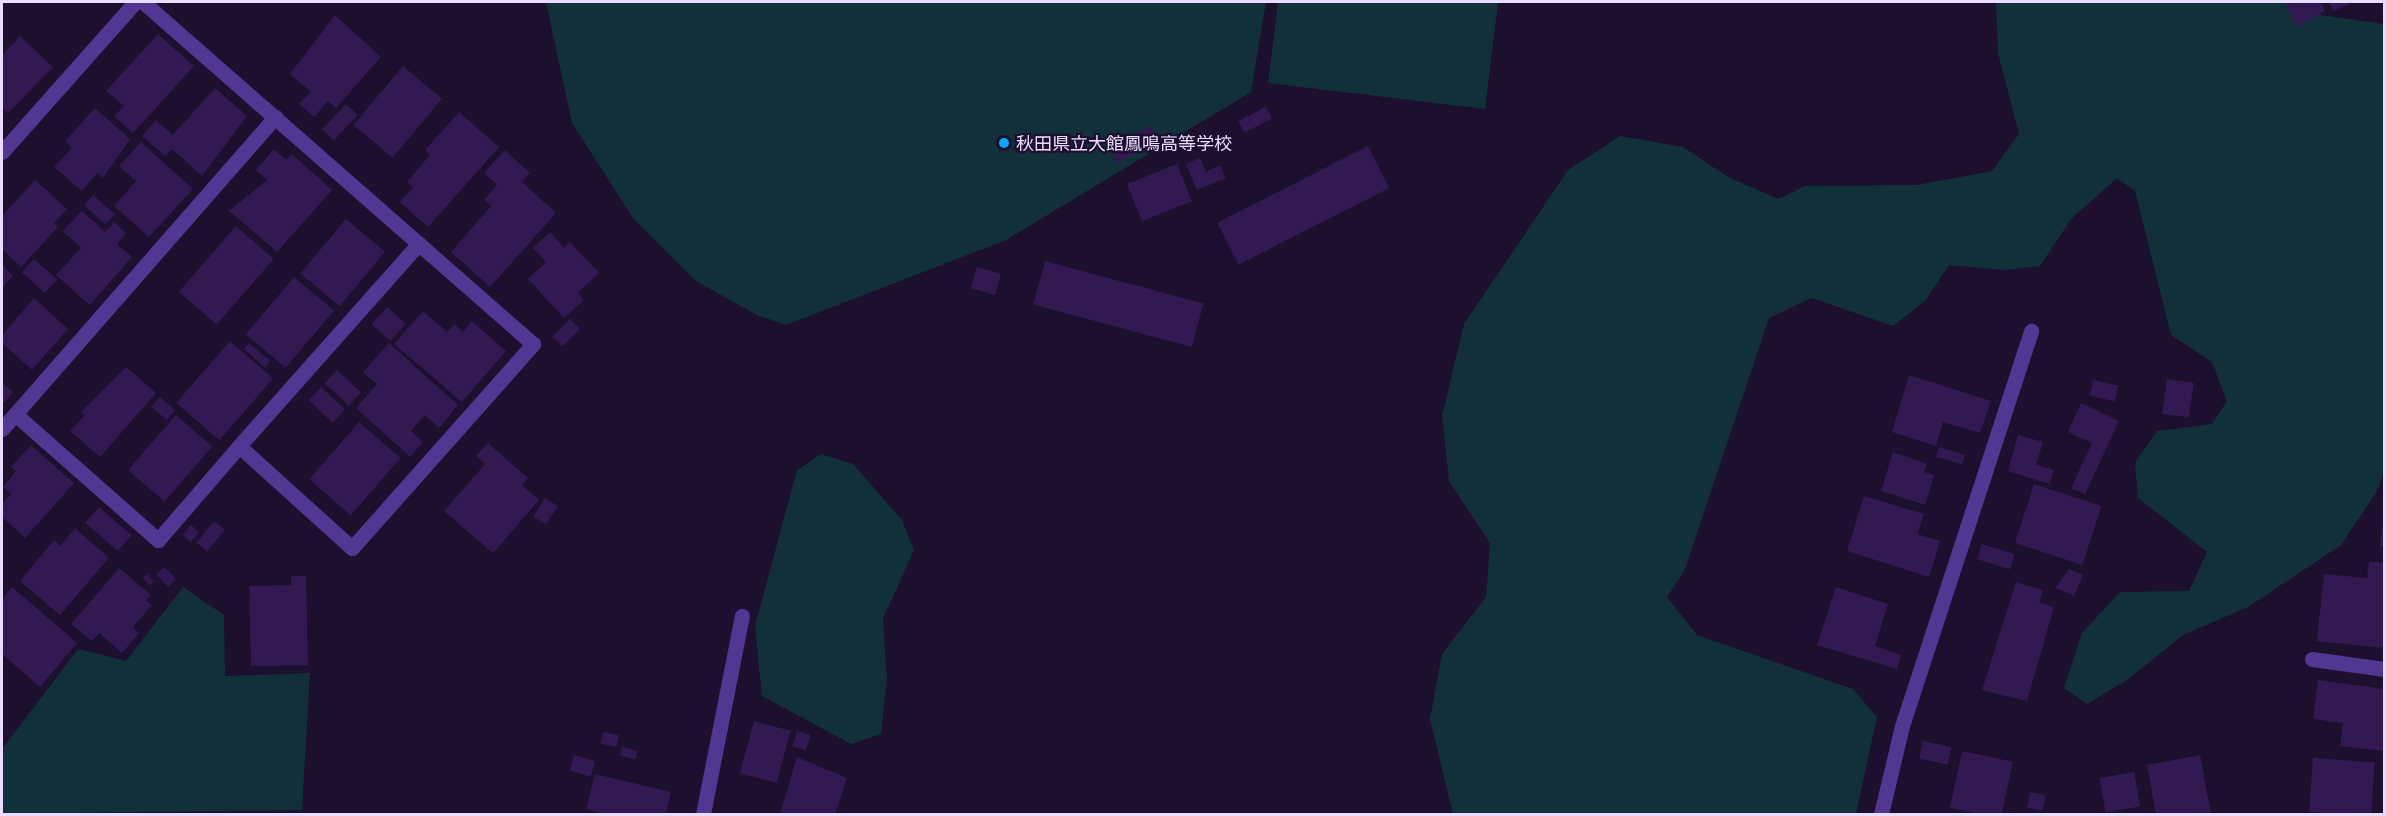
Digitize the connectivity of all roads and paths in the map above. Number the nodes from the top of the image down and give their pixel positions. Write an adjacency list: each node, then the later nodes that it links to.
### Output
1 (135, 2): 4 (street)
2 (143, 2): 3 (street)
3 (275, 117): 5 (street); 7 (street)
4 (2, 152)
5 (419, 243): 9 (street); 9 (street)
6 (2031, 331): 14 (street)
7 (15, 414): 8 (street); 9 (street)
8 (2, 429)
9 (239, 446)
10 (742, 616): 13 (street)
11 (2312, 659): 12 (street)
12 (2385, 669)
13 (703, 814)
14 (1881, 814)

